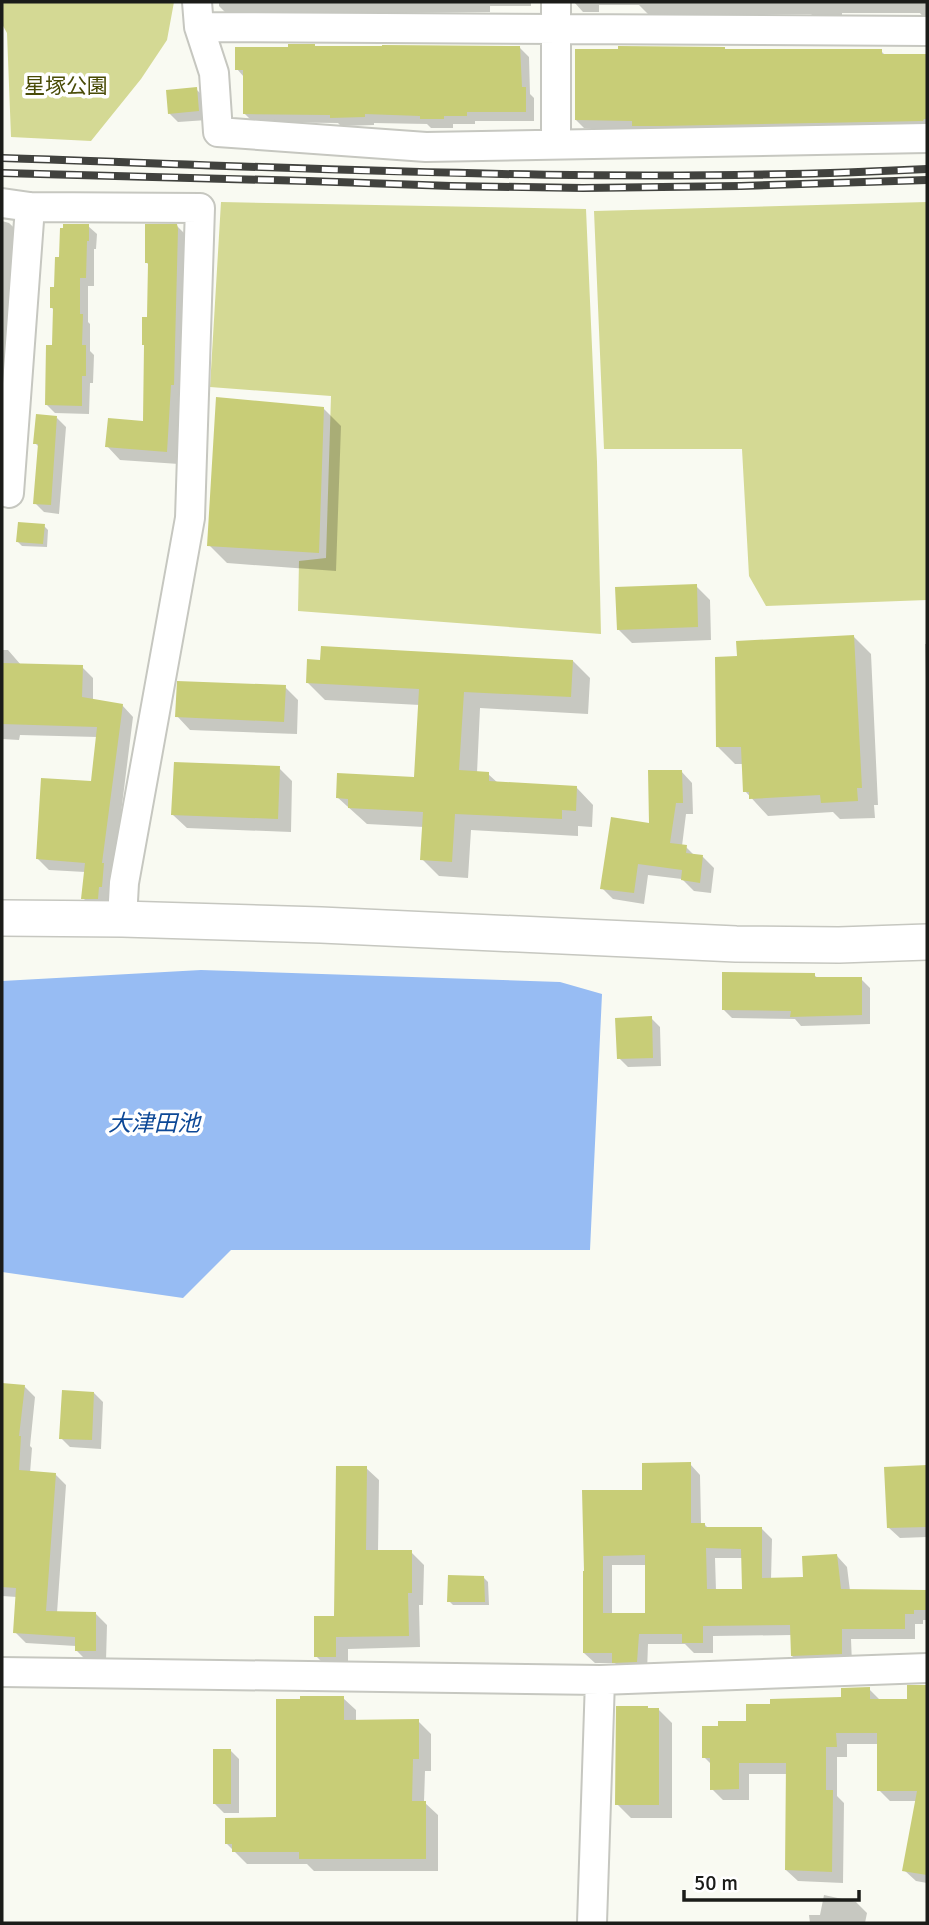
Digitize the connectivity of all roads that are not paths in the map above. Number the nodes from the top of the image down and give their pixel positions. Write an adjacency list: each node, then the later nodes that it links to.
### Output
1 (198, 15): 2 (street); 5 (street)
2 (556, 15): 3 (street); 5 (street)
3 (927, 31)
4 (927, 138): 5 (street)
5 (556, 144)
6 (2, 203): 7 (street)
7 (30, 207): 8 (street); 10 (street)
8 (9, 493)
9 (2, 918): 10 (street)
10 (122, 919): 11 (street)
11 (927, 942)
12 (927, 1668): 14 (street)
13 (2, 1672): 14 (street)
14 (600, 1680): 15 (street)
15 (592, 1923)

